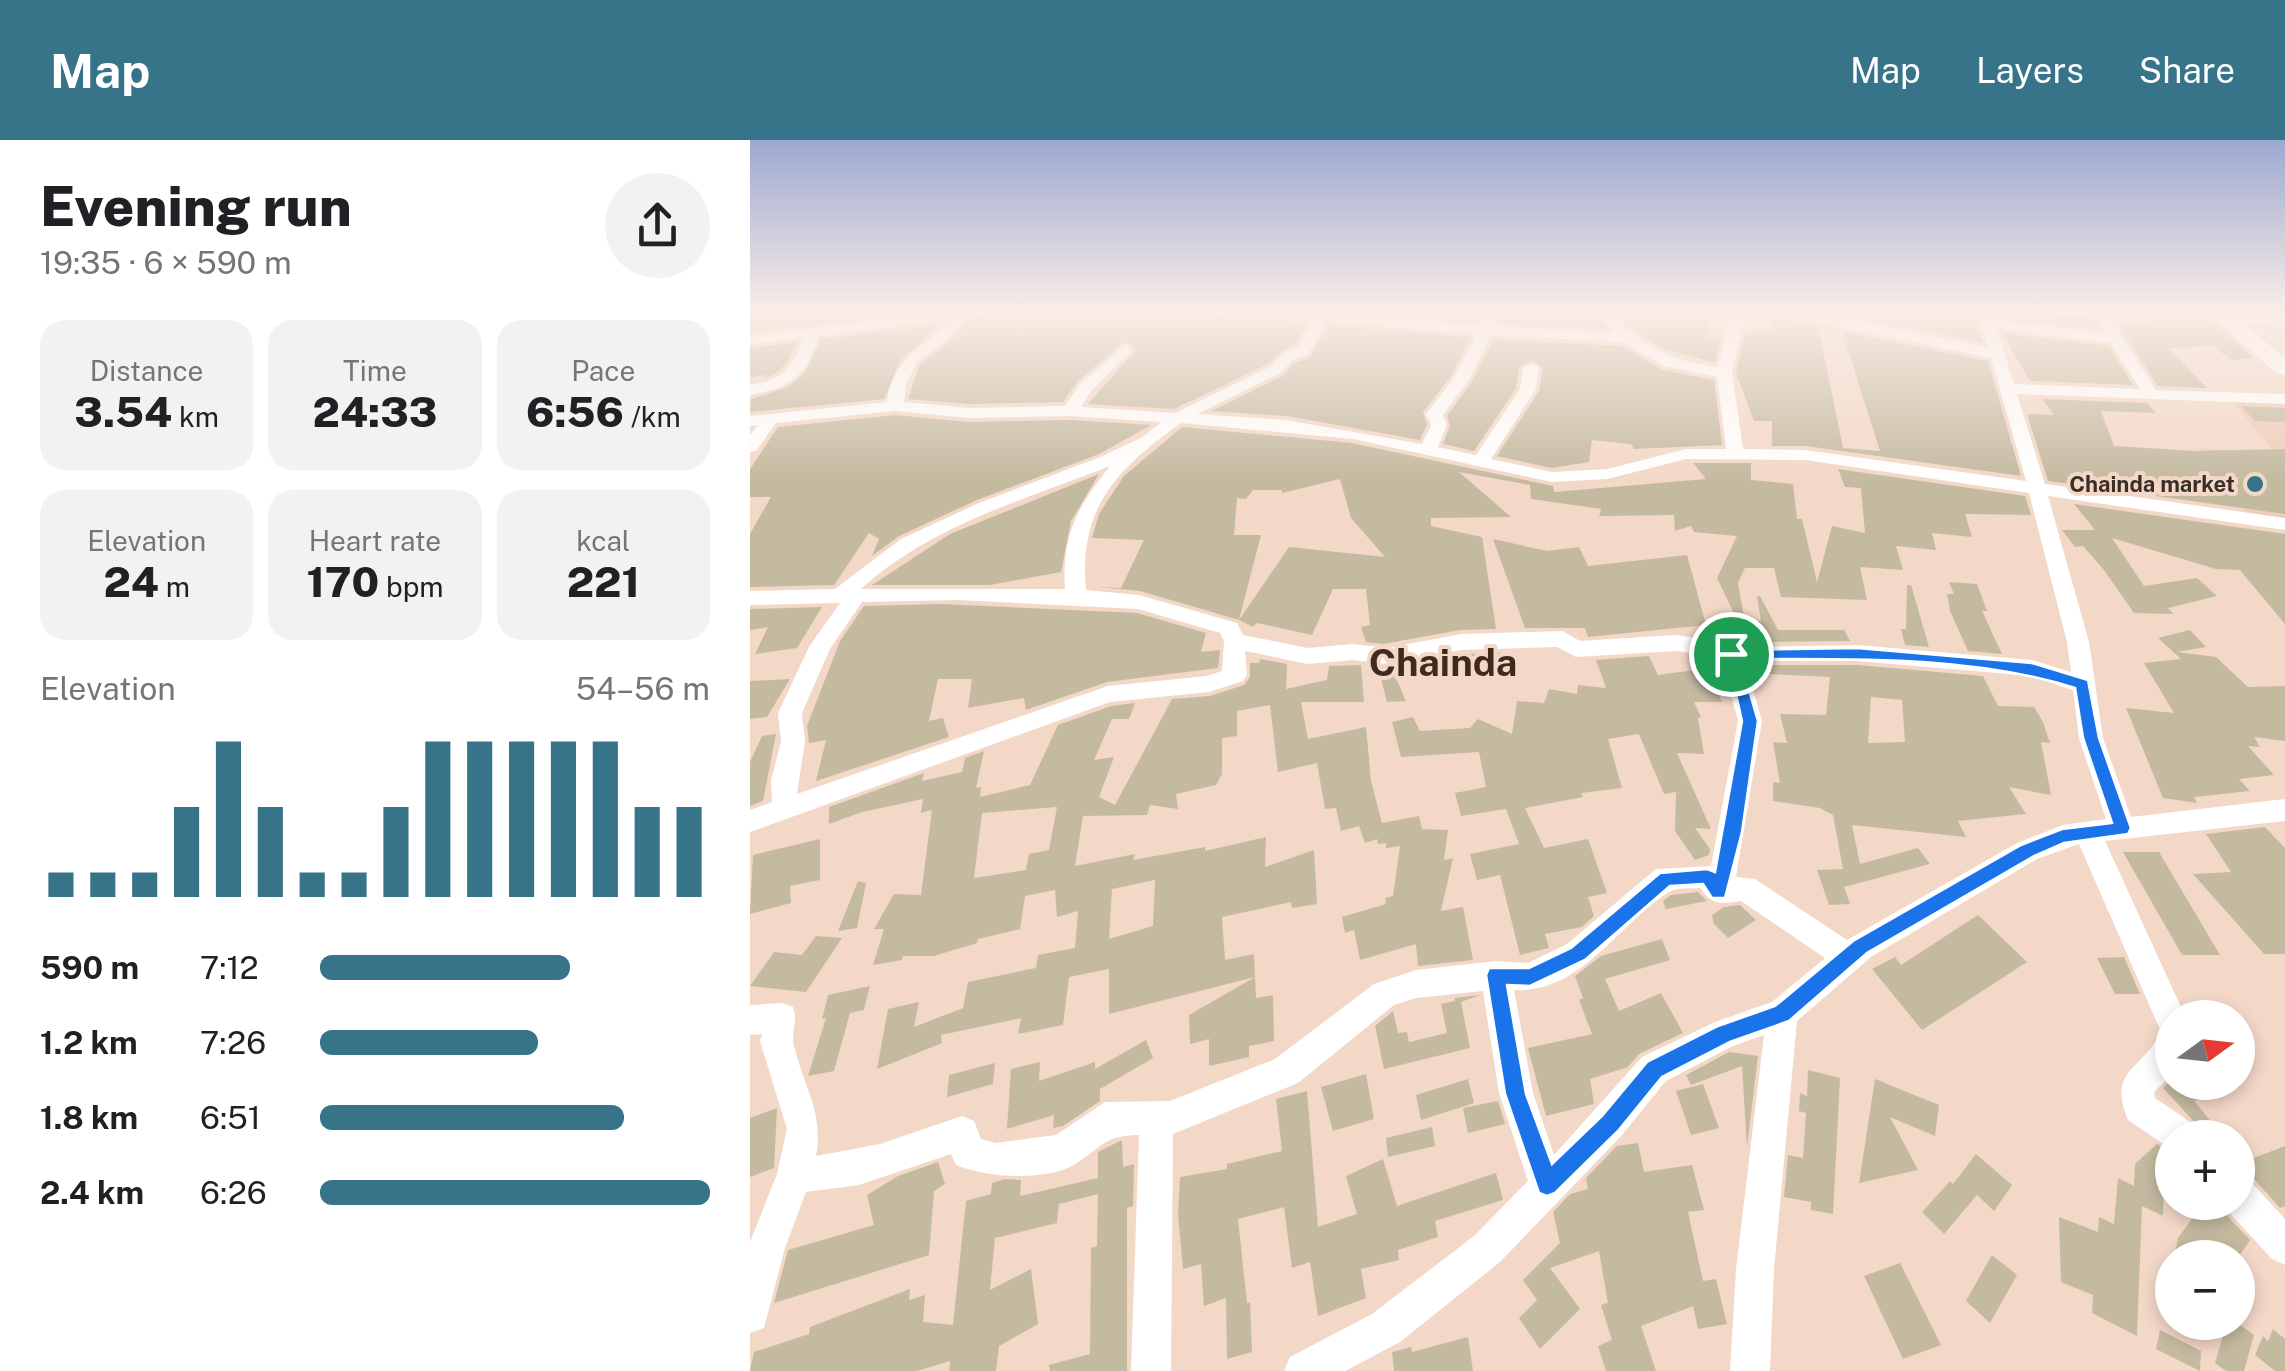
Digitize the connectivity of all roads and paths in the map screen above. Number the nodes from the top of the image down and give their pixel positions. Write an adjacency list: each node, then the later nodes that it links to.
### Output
1 (800, 367): 13 (street)
2 (905, 367): 16 (street)
3 (1106, 367): 17 (street)
4 (1278, 367): 18 (street)
5 (1469, 367): 23 (street)
6 (1692, 367): 11 (street)
7 (1725, 367): 11 (street)
8 (2000, 367): 12 (street)
9 (2133, 367): 14 (street)
10 (1531, 368): 25 (street)
11 (1724, 373): 24 (street)
12 (2009, 389): 14 (street); 26 (street)
13 (750, 390)
14 (2151, 394): 15 (street)
15 (2285, 399)
16 (895, 406): 17 (street); 19 (street)
17 (1070, 411): 18 (street)
18 (1177, 418): 22 (street); 23 (street)
19 (771, 419): 20 (street); 21 (street)
20 (750, 422)
21 (750, 447)
22 (1131, 448): 28 (street); 29 (street)
23 (1428, 449): 25 (street)
24 (1735, 453): 25 (street); 26 (street)
25 (1481, 462)
26 (2037, 488): 27 (street); 33 (street)
27 (2285, 524)
28 (1076, 596): 29 (street); 31 (street)
29 (847, 597): 30 (street); 34 (street)
30 (750, 598)
31 (1235, 641): 32 (street); 34 (street)
32 (1731, 654): 33 (street); 39 (street)
33 (2082, 684): 37 (street)
34 (785, 811): 36 (street)
35 (2284, 811): 37 (street)
36 (750, 821)
37 (2122, 828): 38 (street)
38 (2087, 832): 40 (street); 42 (street)
39 (1719, 892): 40 (street); 41 (street)
40 (1844, 958): 43 (street)
41 (1496, 975): 46 (street); 49 (street)
42 (2162, 1000)
43 (1782, 1014): 49 (street); 55 (street)
44 (750, 1020): 48 (street)
45 (2155, 1068): 47 (street)
46 (1156, 1120): 48 (street); 53 (street)
47 (2158, 1120)
48 (795, 1174): 52 (street)
49 (1547, 1184): 54 (street)
50 (2255, 1213): 51 (street)
51 (2285, 1246)
52 (750, 1314)
53 (1151, 1371)
54 (1304, 1371)
55 (1750, 1371)

